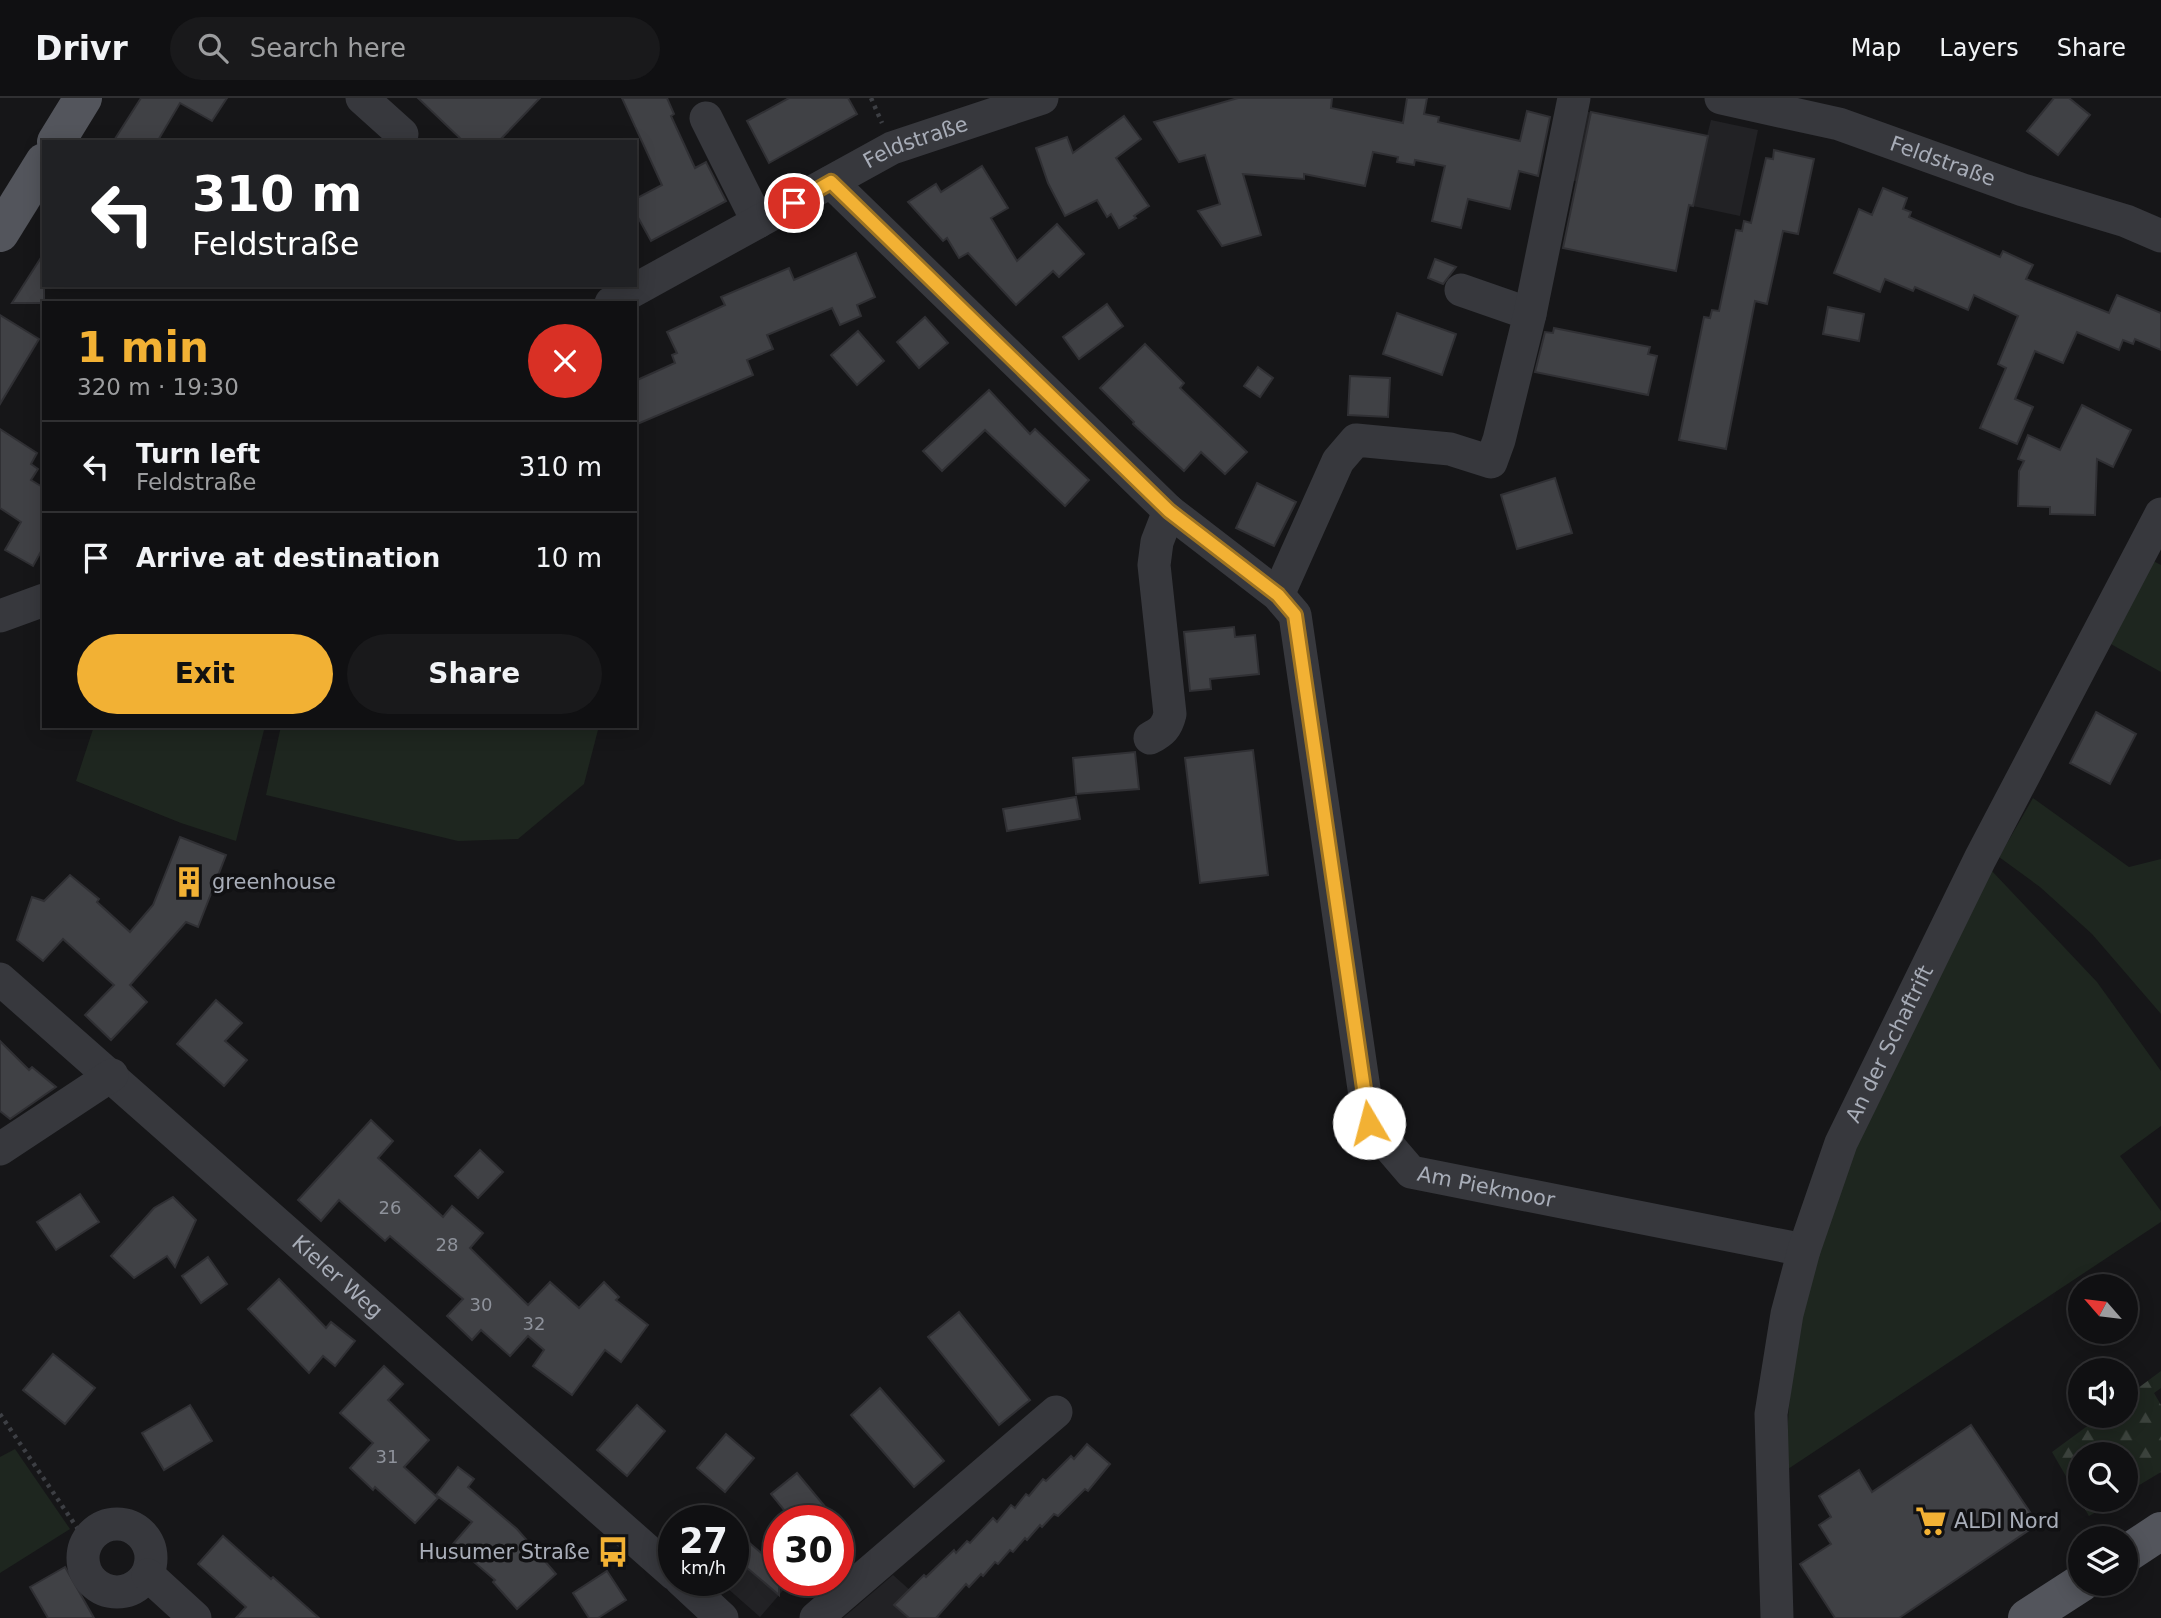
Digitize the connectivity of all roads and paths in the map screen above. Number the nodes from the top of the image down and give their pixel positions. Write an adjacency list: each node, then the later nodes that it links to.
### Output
1 (83, 98): 8 (main road)
2 (362, 98): 7 (street)
3 (1042, 98): 10 (street, Feldstraße)
4 (1574, 98): 16 (street)
5 (1721, 98): 13 (street, Feldstraße)
6 (706, 118): 11 (street)
7 (402, 134)
8 (57, 140)
9 (42, 165): 12 (main road)
10 (831, 182): 11 (street, Feldstraße); 17 (street, Am Piekmoor)
11 (758, 222): 15 (street, Feldstraße)
12 (0, 233)
13 (2161, 236)
14 (1461, 290): 16 (street)
15 (615, 301)
16 (1530, 314): 20 (street)
17 (1169, 511): 20 (street, Am Piekmoor); 23 (street)
18 (2161, 514): 19 (street, An der Schaftrift)
19 (2152, 553): 27 (street, An der Schaftrift)
20 (1278, 595): 27 (street, Am Piekmoor)
21 (42, 601): 22 (street)
22 (0, 616)
23 (1150, 738)
24 (0, 979): 25 (street, Kieler Weg)
25 (112, 1075): 26 (street); 33 (street, Kieler Weg)
26 (0, 1149)
27 (1804, 1250): 40 (street, An der Schaftrift)
28 (1056, 1412): 39 (street)
29 (0, 1414): 31 (path)
30 (2161, 1531): 32 (main road)
31 (86, 1541): 34 (street); 34 (street)
32 (2138, 1546)
33 (658, 1560)
34 (148, 1575): 37 (street)
35 (2068, 1591): 41 (main road)
36 (698, 1596): 38 (street)
37 (195, 1618)
38 (722, 1618)
39 (816, 1618)
40 (1777, 1618)
41 (2027, 1618)

